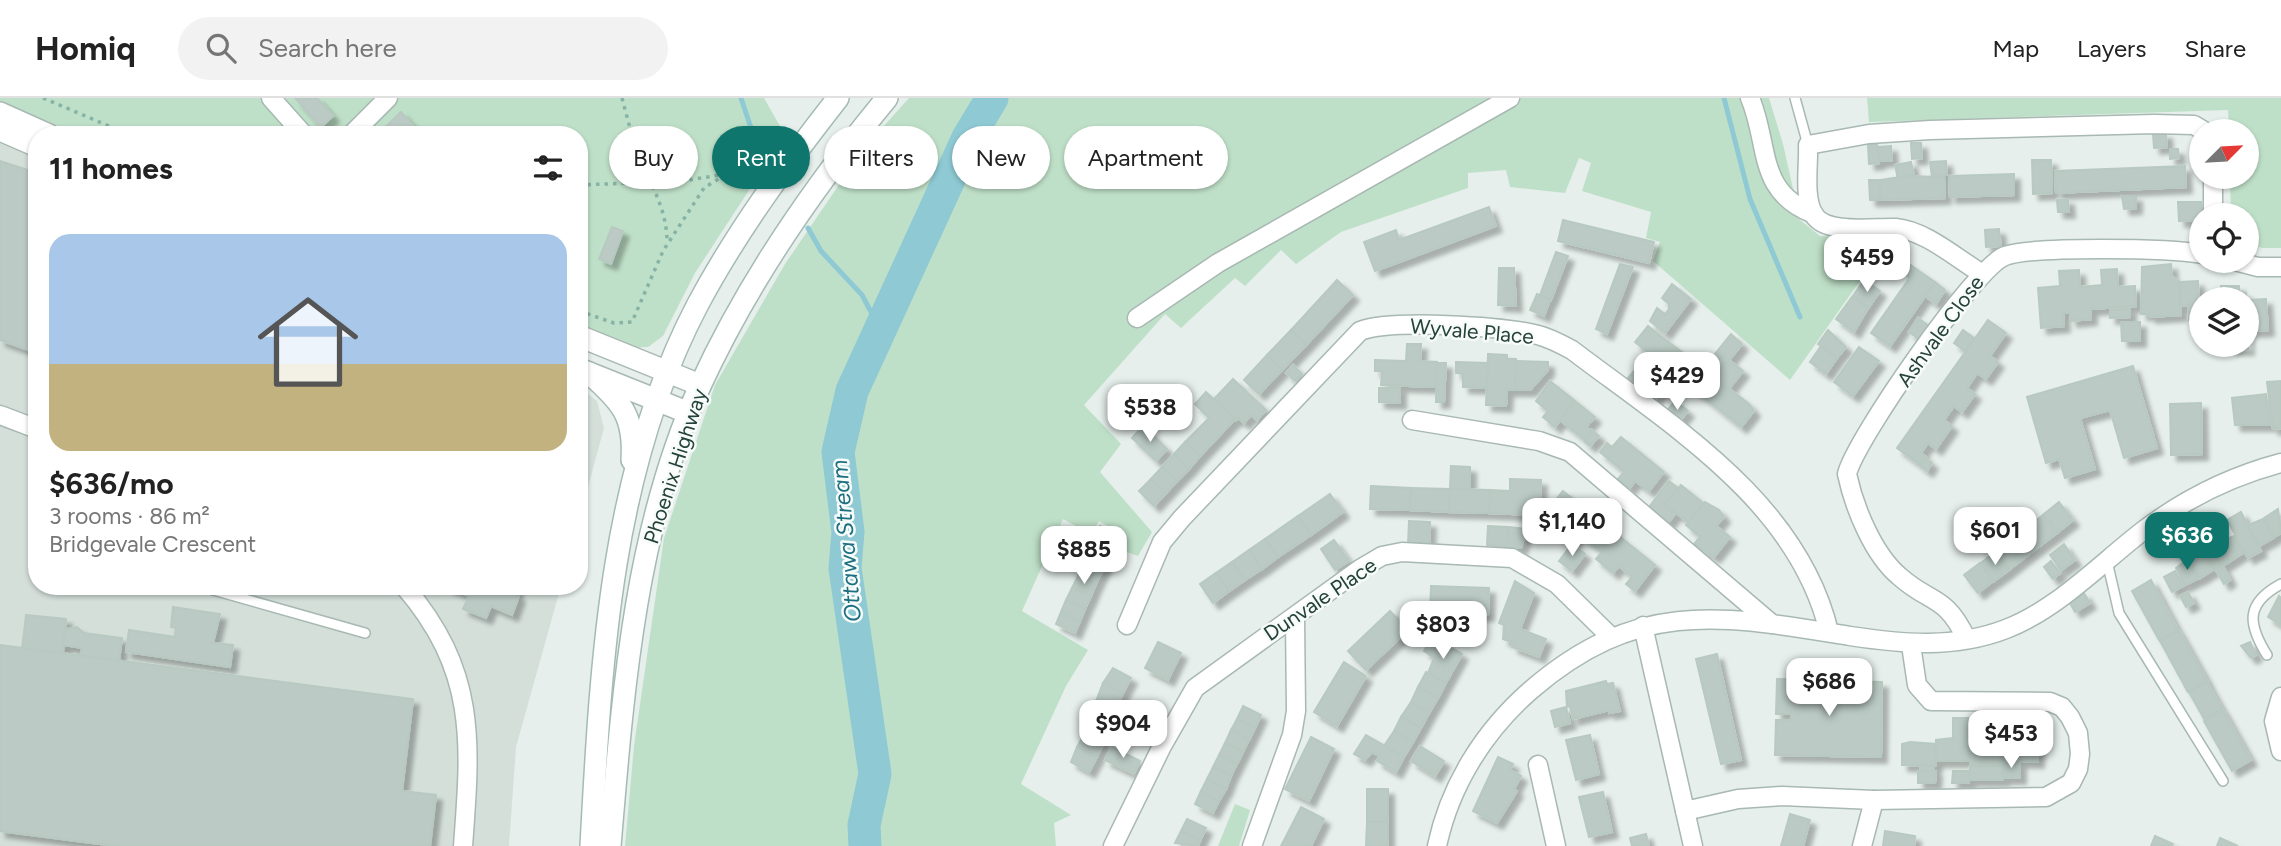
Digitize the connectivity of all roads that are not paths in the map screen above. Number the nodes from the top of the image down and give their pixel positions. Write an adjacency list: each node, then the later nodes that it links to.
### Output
1 (271, 98): 11 (street)
2 (388, 98): 12 (street)
3 (838, 98): 24 (main road, Phoenix Highway)
4 (887, 98): 26 (main road, Phoenix Highway)
5 (1510, 98): 21 (street)
6 (1750, 98): 16 (street)
7 (1795, 98): 15 (lane)
8 (0, 113): 10 (main road)
9 (2189, 125): 15 (street)
10 (29, 126)
11 (296, 126)
12 (360, 126)
13 (0, 130): 14 (main road)
14 (28, 142)
15 (1808, 145): 16 (street)
16 (1814, 214): 20 (street)
17 (2189, 254): 20 (street, Ashvale Close)
18 (2259, 267): 19 (street)
19 (2281, 267)
20 (1981, 273): 45 (street, Ashvale Close)
21 (1137, 318)
22 (588, 340): 24 (main road)
23 (588, 373): 27 (main road)
24 (668, 373): 26 (main road); 27 (main road, Phoenix Highway)
25 (588, 374): 33 (main road)
26 (700, 386): 28 (main road, Phoenix Highway)
27 (658, 400): 28 (main road); 33 (main road, Phoenix Highway)
28 (689, 413): 56 (main road, Phoenix Highway)
29 (0, 415): 31 (street)
30 (1412, 420): 39 (street)
31 (28, 426)
32 (2281, 463): 34 (street)
33 (630, 486): 55 (main road, Phoenix Highway)
34 (2107, 561): 45 (street); 51 (lane)
35 (2281, 584): 47 (lane)
36 (231, 595): 43 (lane)
37 (411, 595): 54 (street)
38 (1295, 618): 44 (street, Dunvale Place); 57 (street, Dunvale Place); 58 (street)
39 (1772, 624): 41 (street); 42 (street)
40 (1127, 625): 42 (street, Wyvale Place)
41 (1643, 626): 44 (street); 53 (street)
42 (1829, 632): 46 (street)
43 (365, 633)
44 (1610, 636): 59 (street)
45 (1966, 638): 46 (street)
46 (1911, 645): 52 (street)
47 (2267, 654)
48 (2281, 697): 49 (street)
49 (2281, 751)
50 (1538, 765): 60 (street)
51 (2223, 781)
52 (1874, 800): 53 (street); 62 (street)
53 (1685, 811): 61 (street)
54 (463, 846)
55 (591, 846)
56 (610, 846)
57 (1113, 846)
58 (1252, 846)
59 (1437, 846)
60 (1556, 846)
61 (1693, 846)
62 (1861, 846)

